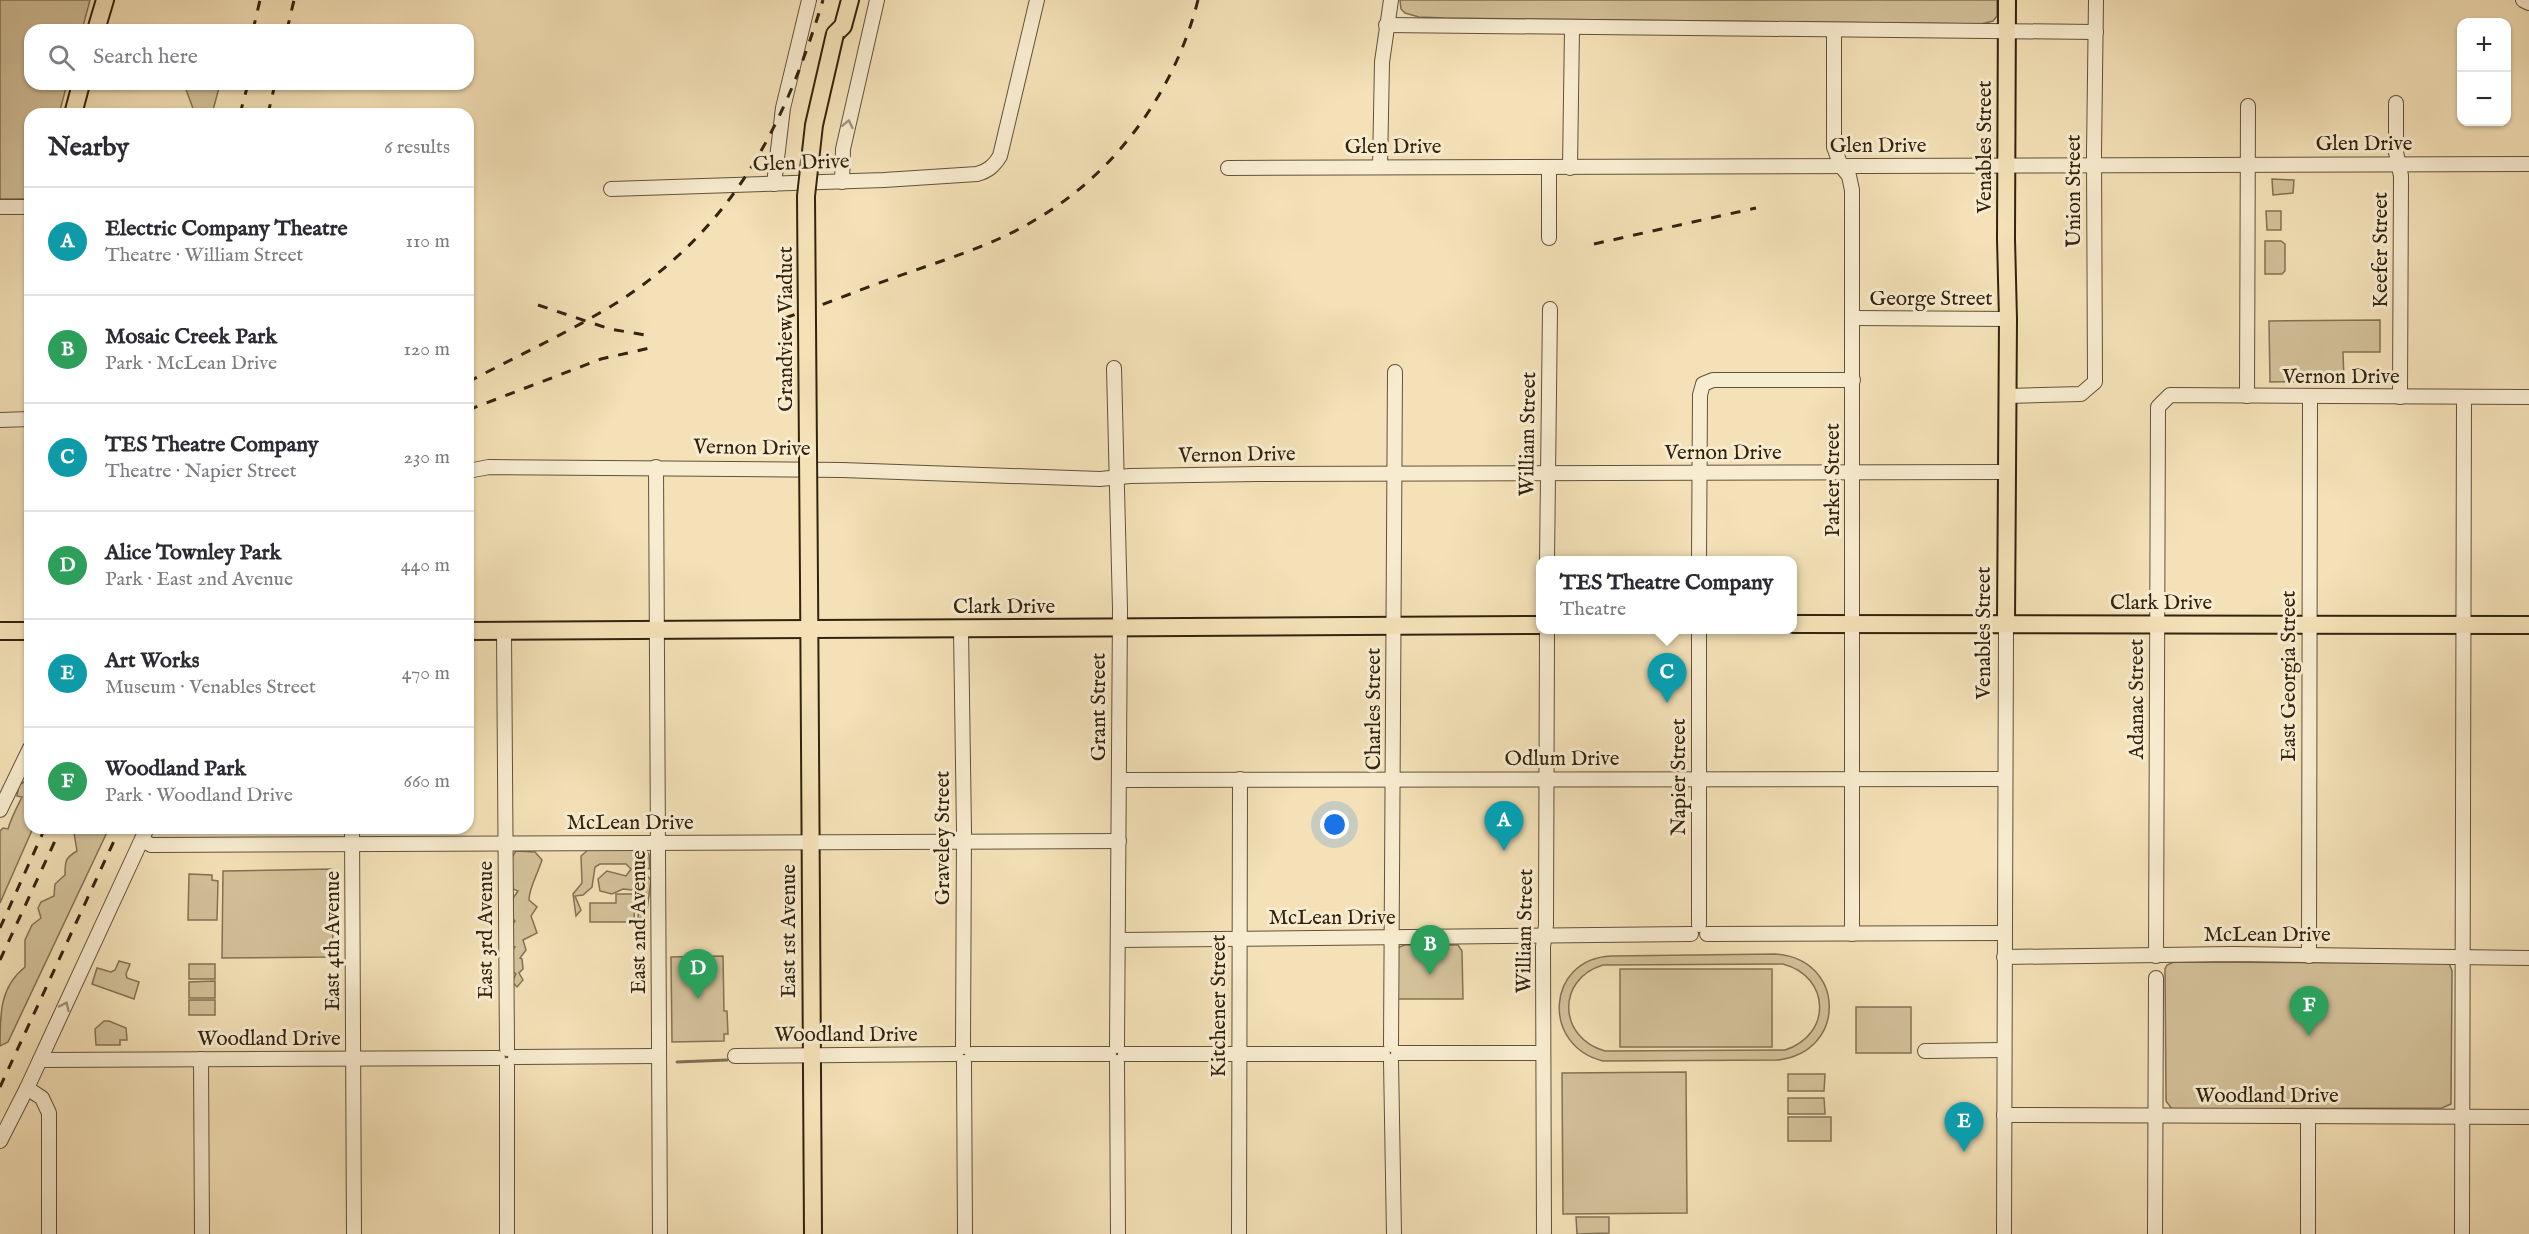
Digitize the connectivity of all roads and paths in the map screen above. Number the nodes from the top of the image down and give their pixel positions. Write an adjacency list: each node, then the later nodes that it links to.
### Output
1 (105, 0): 12 (main road)
2 (809, 0): 34 (street)
3 (839, 0): 18 (main road)
4 (850, 0): 18 (main road)
5 (877, 0): 33 (street, one-way to 5)
6 (1037, 0): 33 (street, Glen Drive)
7 (1391, 0): 13 (street)
8 (2007, 0): 16 (main road, Venables Street)
9 (2096, 0): 17 (street, Union Street)
10 (2523, 0): 11 (street)
11 (2529, 3)
12 (98, 24)
13 (1386, 25): 14 (street); 29 (street)
14 (1572, 28): 15 (street); 32 (street)
15 (1834, 30): 16 (street); 27 (street, Parker Street)
16 (2007, 32): 17 (street); 28 (main road, Venables Street)
17 (2096, 32): 26 (street, Union Street)
18 (836, 34): 74 (main road, Grandview Viaduct, bridge)
19 (79, 90): 22 (main road)
20 (2396, 103): 24 (street, Keefer Street)
21 (2248, 106): 23 (street)
22 (75, 108)
23 (2247, 164): 24 (street, Glen Drive); 26 (street, Glen Drive); 46 (street)
24 (2399, 164): 25 (street, Glen Drive); 48 (street, Keefer Street)
25 (2529, 164)
26 (2094, 165): 28 (street, Glen Drive); 45 (street, Union Street)
27 (1841, 166): 28 (street, Glen Drive); 32 (street, Glen Drive); 40 (street, Parker Street)
28 (2006, 166): 41 (main road, Venables Street)
29 (1380, 167): 30 (street, Glen Drive); 31 (street, Glen Drive)
30 (1228, 168)
31 (1549, 168): 32 (street, Glen Drive); 38 (street)
32 (1570, 168)
33 (842, 182): 34 (street, Glen Drive)
34 (774, 184): 35 (street, Glen Drive)
35 (611, 189)
36 (0, 207): 37 (street)
37 (24, 207)
38 (1549, 238)
39 (1550, 309): 58 (street, William Street)
40 (1853, 318): 41 (street, George Street); 44 (street, Parker Street)
41 (2008, 319): 45 (main road, Venables Street)
42 (1114, 368): 61 (street, Grant Street)
43 (1395, 372): 60 (street, Charles Street)
44 (1853, 380): 56 (street, Parker Street); 59 (street)
45 (2008, 396): 57 (main road, Venables Street)
46 (2247, 396): 47 (street, Vernon Drive); 51 (street, Vernon Drive)
47 (2310, 397): 48 (street, Vernon Drive); 69 (street, East Georgia Street)
48 (2400, 397): 49 (street, Vernon Drive)
49 (2464, 397): 50 (street, Vernon Drive); 70 (street)
50 (2529, 397)
51 (2158, 407): 68 (street, Adanac Street)
52 (0, 420): 53 (street)
53 (24, 420)
54 (656, 467): 55 (street, Vernon Drive); 61 (street, Vernon Drive); 75 (street, East 2nd Avenue)
55 (474, 470)
56 (1853, 472): 57 (street, Vernon Drive); 59 (street, Vernon Drive); 65 (street, Parker Street)
57 (2007, 472): 66 (main road, Venables Street)
58 (1547, 473): 59 (street, Vernon Drive); 60 (street, Vernon Drive); 62 (street, William Street)
59 (1700, 473): 63 (street)
60 (1395, 474): 61 (street, Vernon Drive); 72 (street, Charles Street)
61 (1117, 477): 73 (street, Grant Street)
62 (1547, 556)
63 (1699, 556)
64 (1797, 624): 65 (main road, Clark Drive)
65 (1852, 624): 66 (main road, Clark Drive); 84 (street, Parker Street)
66 (2006, 624): 68 (main road, Clark Drive); 89 (street, Venables Street)
67 (1536, 625): 72 (main road, Clark Drive)
68 (2157, 625): 69 (main road, Clark Drive); 107 (street, Adanac Street)
69 (2309, 625): 70 (main road, Clark Drive); 108 (street, East Georgia Street)
70 (2463, 625): 71 (main road, Clark Drive); 109 (street)
71 (2529, 625)
72 (1394, 626): 73 (main road, Clark Drive); 86 (street, Charles Street)
73 (1120, 627): 76 (main road, Clark Drive); 90 (street, Grant Street)
74 (809, 628): 75 (main road, Clark Drive); 76 (main road, Clark Drive); 97 (main road, East 1st Avenue)
75 (657, 629): 79 (main road, Clark Drive); 96 (street, East 2nd Avenue)
76 (961, 629): 95 (street, Graveley Street)
77 (0, 631): 80 (main road)
78 (474, 631): 79 (main road, Clark Drive)
79 (504, 631): 99 (street, East 3rd Avenue)
80 (24, 632)
81 (1547, 634): 87 (street, William Street)
82 (1699, 634): 88 (street, Napier Street)
83 (24, 760): 91 (street)
84 (1851, 778): 88 (street, Odlum Drive); 89 (street, Odlum Drive); 102 (street, Parker Street)
85 (1239, 779): 86 (street, Odlum Drive); 90 (street, Odlum Drive); 105 (street, Kitchener Street)
86 (1393, 779): 87 (street, Odlum Drive); 104 (street, Charles Street)
87 (1547, 779): 88 (street, Odlum Drive); 103 (street, William Street)
88 (1698, 779): 100 (street, Napier Street)
89 (2005, 779): 101 (street, Venables Street)
90 (1119, 780): 94 (street, Grant Street)
91 (0, 810)
92 (144, 834): 98 (street, McLean Drive); 126 (street, one-way to 92)
93 (352, 834): 98 (street, East 4th Avenue)
94 (1119, 841): 95 (street, McLean Drive); 106 (street, Grant Street)
95 (964, 842): 97 (street, McLean Drive); 117 (street, Graveley Street)
96 (658, 843): 97 (street, McLean Drive); 99 (street, McLean Drive); 120 (street, East 2nd Avenue)
97 (810, 843): 122 (main road, East 1st Avenue)
98 (353, 844): 99 (street, McLean Drive); 124 (street, East 4th Avenue)
99 (505, 844): 123 (street, East 3rd Avenue)
100 (1699, 931): 102 (street, McLean Drive); 103 (street, McLean Drive)
101 (2004, 933): 102 (street, McLean Drive); 110 (street, Venables Street)
102 (1852, 934)
103 (1545, 936): 104 (street, McLean Drive); 116 (street, William Street)
104 (1392, 938): 105 (street, McLean Drive); 115 (street, Charles Street)
105 (1240, 939): 106 (street, McLean Drive); 119 (street, Kitchener Street)
106 (1118, 940): 118 (street, Grant Street)
107 (2156, 956): 108 (street, McLean Drive); 110 (street, McLean Drive)
108 (2309, 956): 109 (street, McLean Drive)
109 (2462, 956): 111 (street, McLean Drive); 131 (street)
110 (2004, 957): 113 (street, Venables Street)
111 (2529, 958)
112 (2156, 978): 129 (street)
113 (2004, 1050): 114 (street); 128 (street, Venables Street)
114 (1925, 1051)
115 (1391, 1053): 116 (street, Woodland Drive); 119 (street, Woodland Drive); 143 (street, Charles Street)
116 (1543, 1053): 144 (street, William Street)
117 (964, 1054): 118 (street, Woodland Drive); 122 (street, Woodland Drive); 140 (street, Graveley Street)
118 (1117, 1054): 119 (street, Woodland Drive); 141 (street, Grant Street)
119 (1239, 1054): 142 (street, Kitchener Street)
120 (659, 1056): 123 (street, Woodland Drive); 138 (street, East 2nd Avenue)
121 (735, 1056): 122 (street, Woodland Drive)
122 (811, 1056): 139 (main road, East 1st Avenue)
123 (507, 1057): 124 (street, Woodland Drive); 137 (street, East 3rd Avenue)
124 (354, 1058): 125 (street, Woodland Drive); 136 (street, East 4th Avenue)
125 (201, 1059): 126 (street, Woodland Drive); 135 (street)
126 (40, 1060): 127 (street)
127 (27, 1088): 133 (street); 134 (street)
128 (2004, 1115): 129 (street, Woodland Drive); 145 (street, Venables Street)
129 (2156, 1116): 130 (street, Woodland Drive); 146 (street)
130 (2308, 1116): 131 (street, Woodland Drive); 147 (street)
131 (2463, 1116): 132 (street, Woodland Drive); 148 (street)
132 (2529, 1117)
133 (0, 1141)
134 (49, 1234)
135 (201, 1234)
136 (354, 1234)
137 (507, 1234)
138 (660, 1234)
139 (813, 1234)
140 (965, 1234)
141 (1118, 1234)
142 (1239, 1234)
143 (1394, 1234)
144 (1544, 1234)
145 (2004, 1234)
146 (2155, 1234)
147 (2308, 1234)
148 (2462, 1234)

